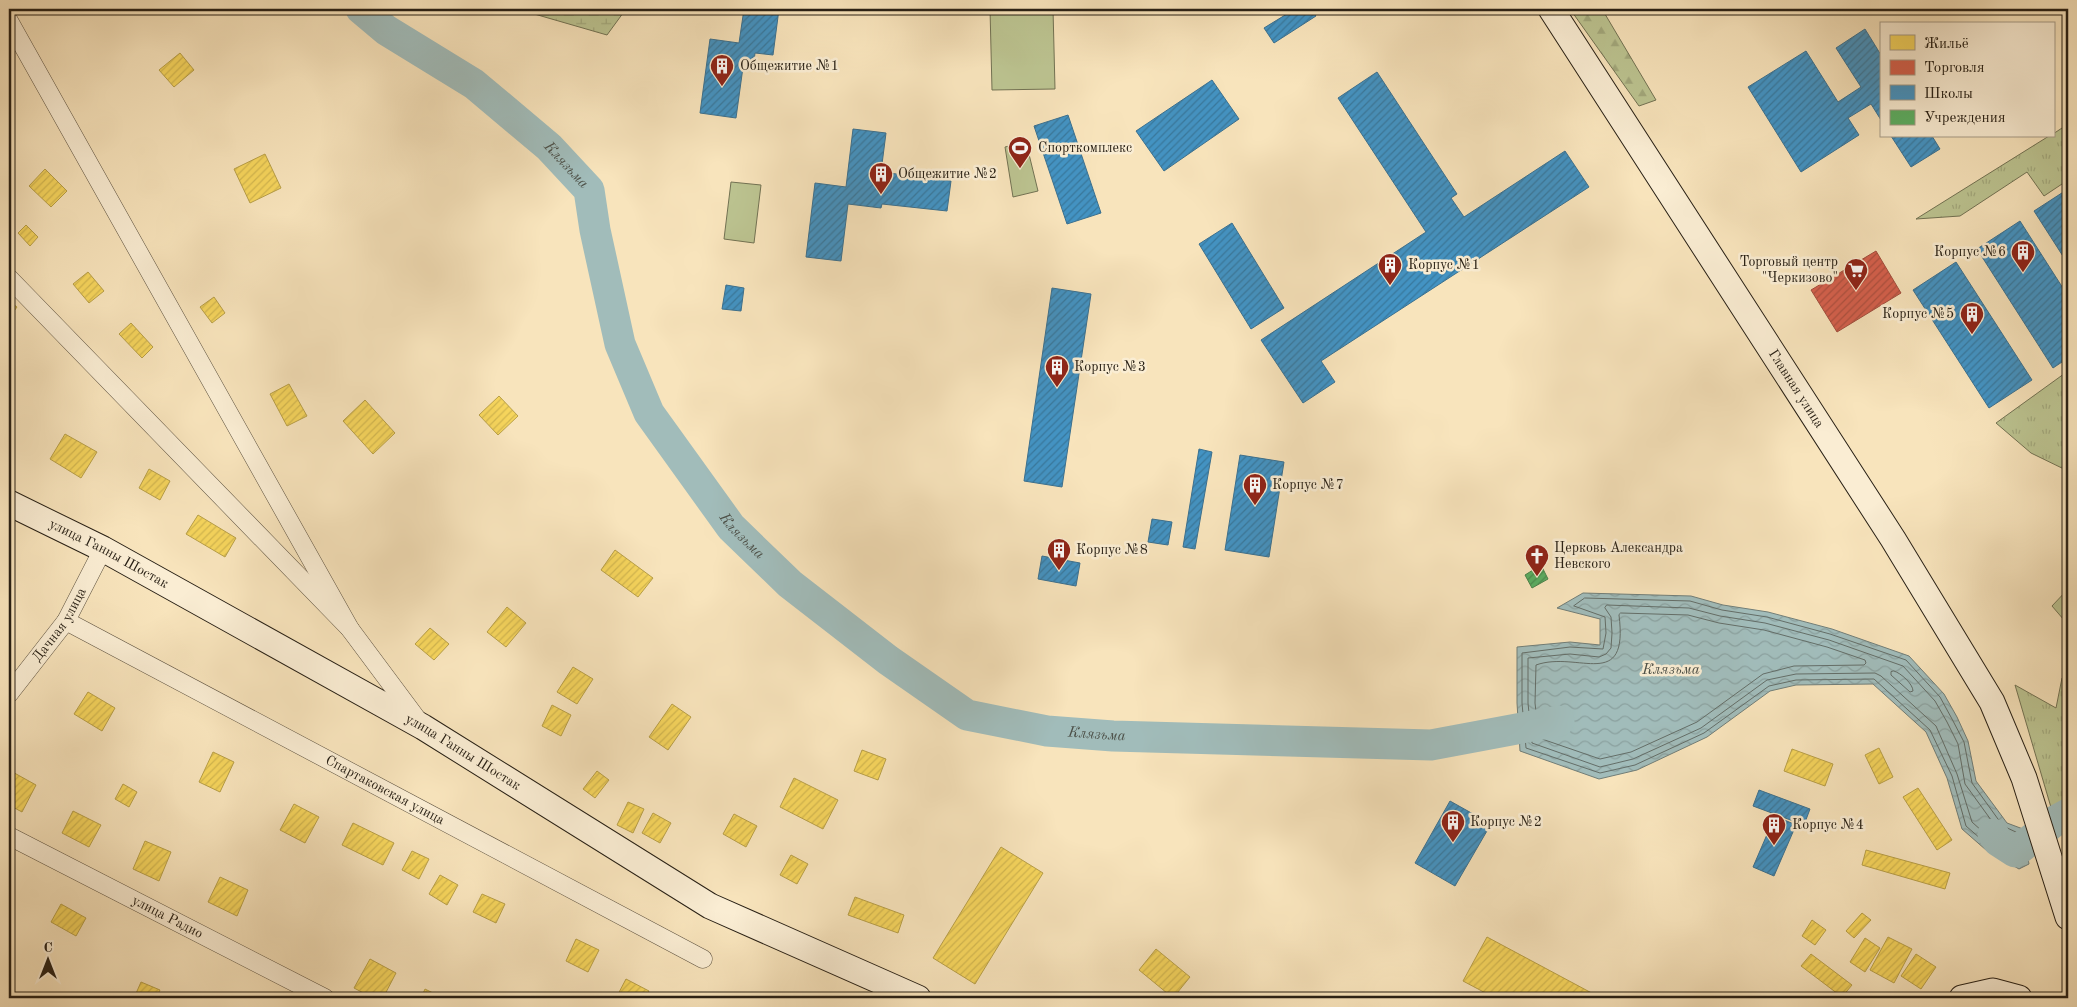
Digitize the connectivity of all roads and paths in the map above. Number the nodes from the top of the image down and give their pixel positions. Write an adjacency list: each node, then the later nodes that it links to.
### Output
1 (1551, 9): 11 (main road, Главная улица)
2 (9, 21): 7 (street)
3 (9, 278): 7 (street)
4 (9, 503): 5 (main road, улица Ганны Шостак)
5 (103, 549): 6 (street, Дачная улица); 9 (main road, улица Ганны Шостак)
6 (66, 621): 8 (street, Дачная улица); 12 (street, Спартаковская улица)
7 (350, 629): 9 (street)
8 (9, 694)
9 (423, 727): 14 (main road, улица Ганны Шостак)
10 (9, 836): 13 (street, улица Радио)
11 (2068, 917)
12 (703, 959)
13 (325, 998)
14 (918, 998)
15 (1962, 998): 16 (main road)
16 (2020, 998)

